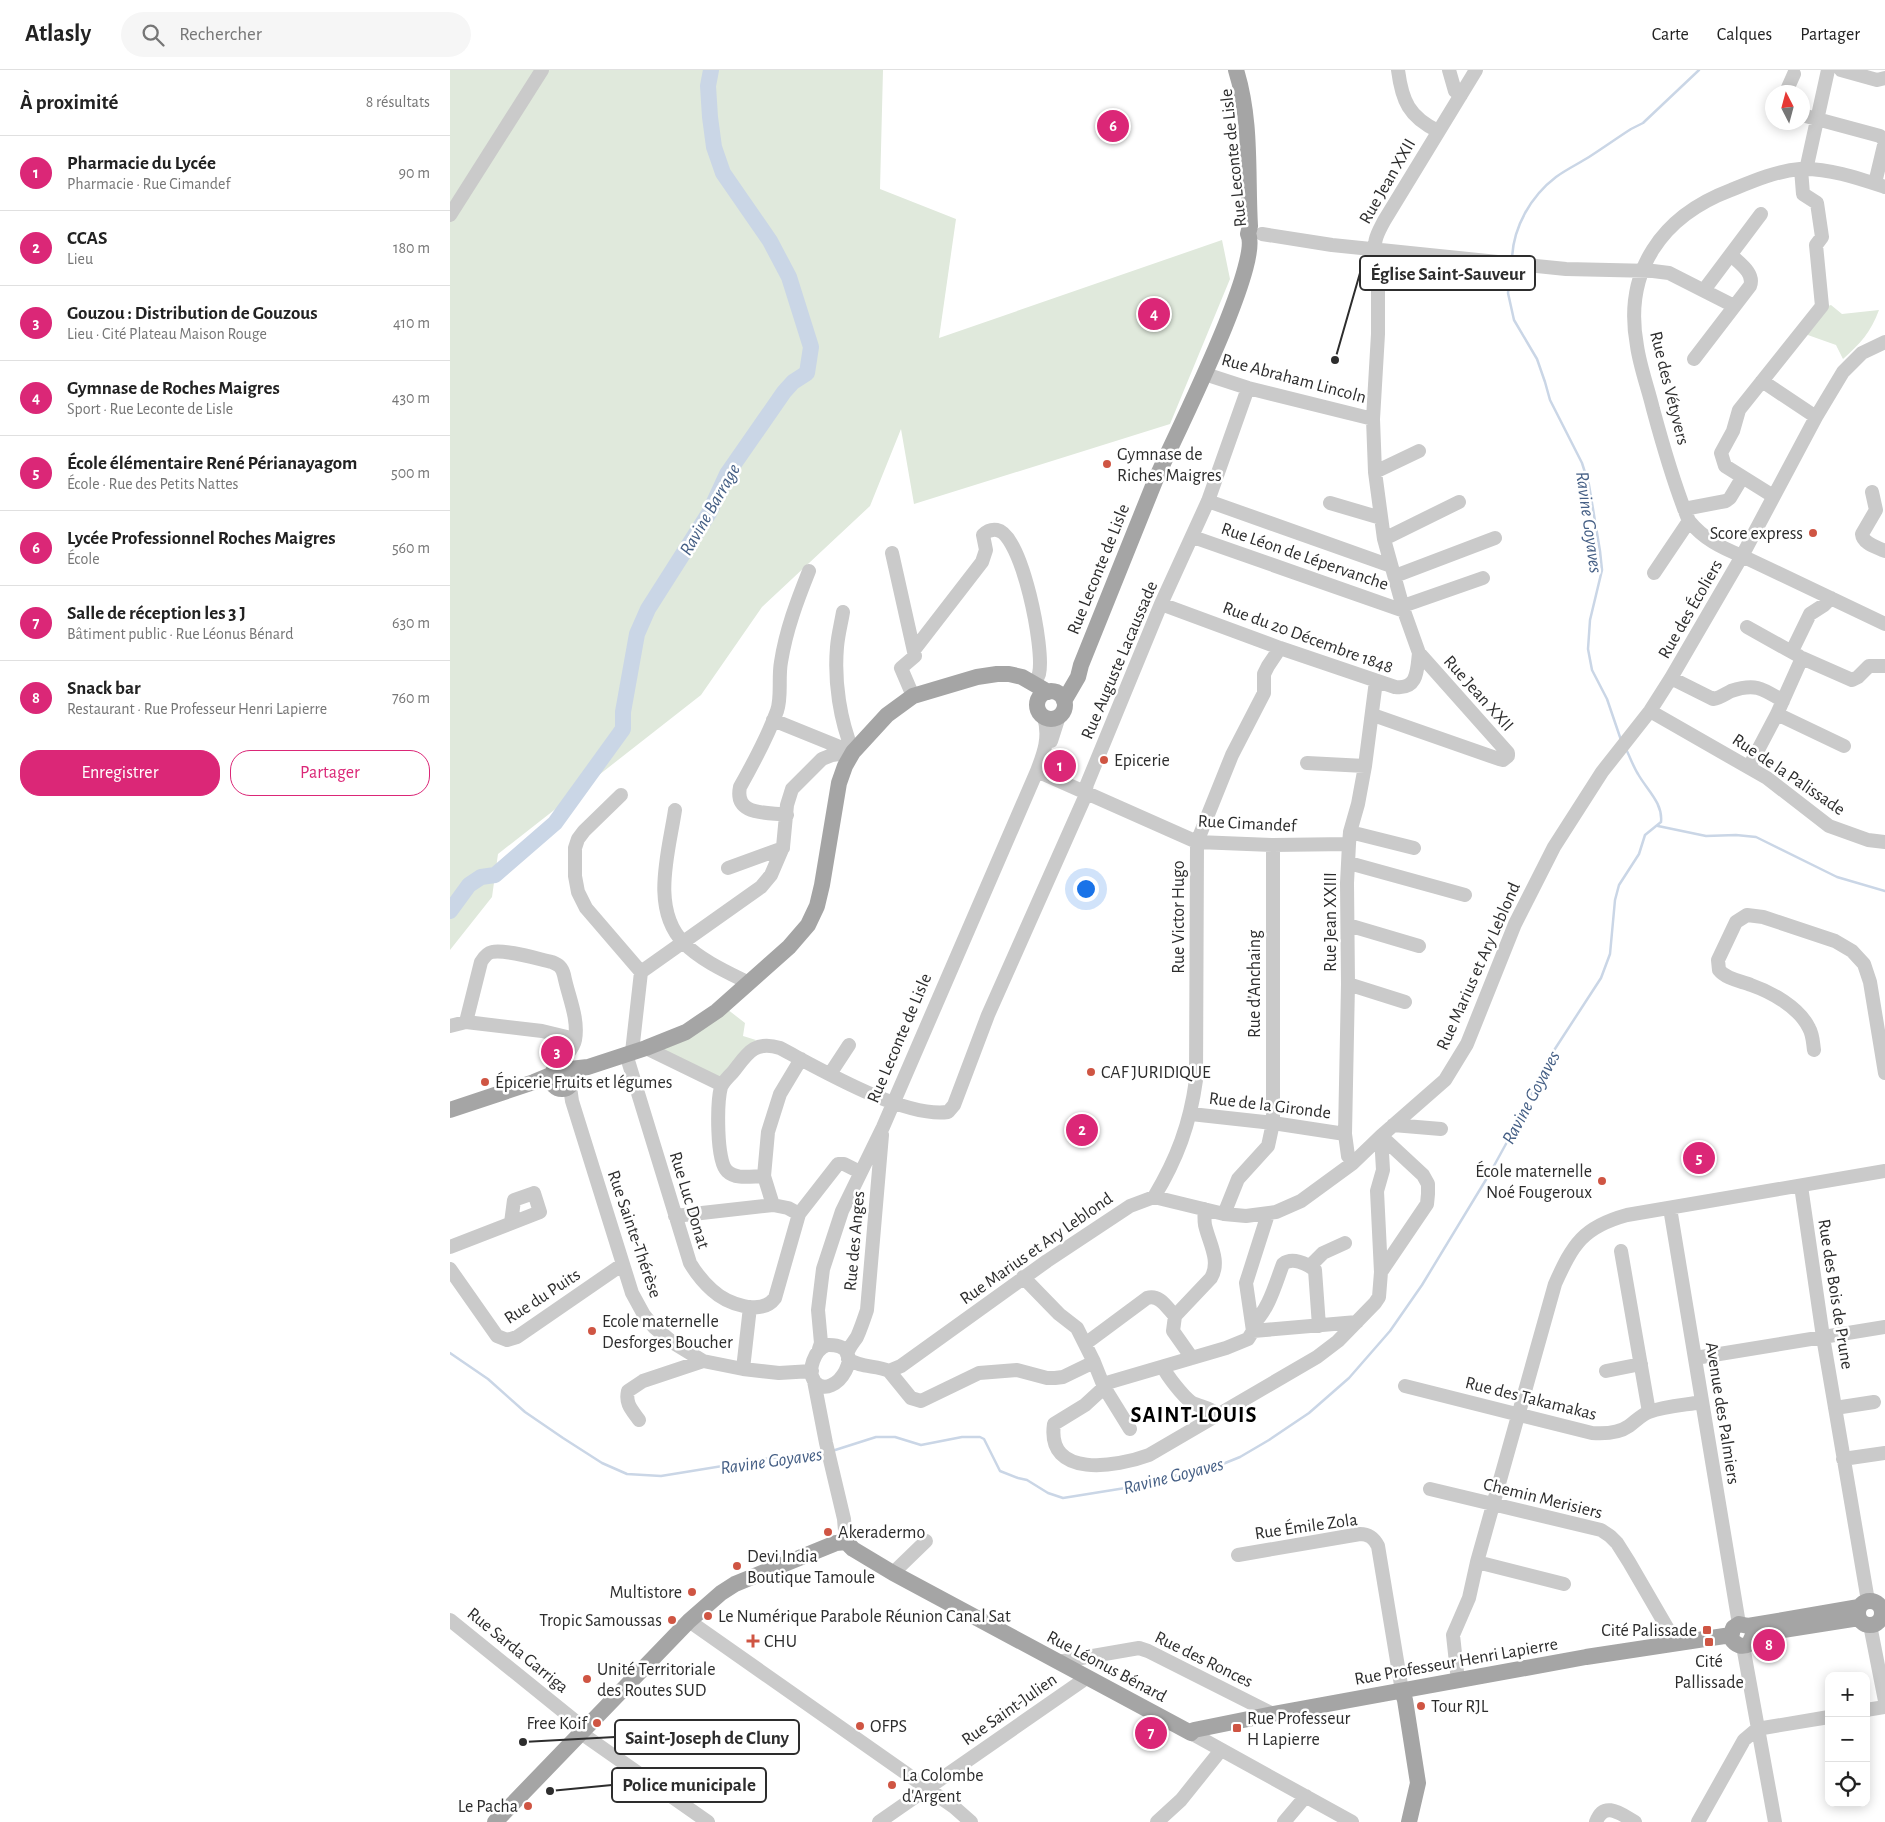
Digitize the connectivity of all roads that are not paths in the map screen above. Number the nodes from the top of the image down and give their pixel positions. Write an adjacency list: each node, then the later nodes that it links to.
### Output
1 (542, 70): 18 (street)
2 (1236, 70): 20 (main road, Rue Leconte de Lisle)
3 (1242, 70): 20 (main road, Rue Leconte de Lisle)
4 (1398, 70): 15 (street)
5 (1449, 70): 12 (street)
6 (1476, 70): 12 (street, Rue Jean XXII)
7 (1841, 70): 10 (street)
8 (1794, 74): 11 (street)
9 (1826, 75): 14 (street)
10 (1885, 78)
11 (1789, 85)
12 (1460, 95): 15 (street, Rue Jean XXII)
13 (1810, 117): 14 (street)
14 (1816, 119): 16 (street); 17 (street)
15 (1438, 132): 21 (street, Rue Jean XXII)
16 (1803, 169): 17 (street, Rue des Vétyvers); 23 (street, Rue des Vétyvers); 29 (street)
17 (1880, 185)
18 (450, 214)
19 (1761, 214): 22 (street)
20 (1256, 233): 21 (street); 28 (main road, Rue Leconte de Lisle)
21 (1374, 250): 23 (street); 32 (street, Rue Jean XXII)
22 (1731, 255): 24 (street); 25 (street)
23 (1640, 271): 24 (street); 41 (street, Rue des Vétyvers)
24 (1704, 290): 25 (street)
25 (1734, 306): 27 (street)
26 (1885, 342): 31 (street, Rue des Écoliers)
27 (1694, 359)
28 (1205, 374): 30 (street, Rue Abraham Lincoln); 67 (main road, Rue Leconte de Lisle)
29 (1762, 381): 31 (street); 35 (street)
30 (1248, 388): 32 (street, Rue Abraham Lincoln); 38 (street, Rue Auguste Lacaussade)
31 (1816, 417): 37 (street, Rue des Écoliers)
32 (1373, 419): 34 (street, Rue Jean XXII)
33 (1419, 451): 34 (street)
34 (1375, 472): 42 (street, Rue Jean XXII)
35 (1742, 478): 37 (street); 41 (street)
36 (1872, 492): 46 (street)
37 (1773, 496): 48 (street, Rue des Écoliers)
38 (1208, 501): 43 (street, Rue Auguste Lacaussade); 50 (street)
39 (1459, 502): 45 (street)
40 (1330, 503): 42 (street)
41 (1686, 515): 48 (street, Rue des Vétyvers); 51 (street)
42 (1381, 518): 45 (street, Rue Jean XXII)
43 (1193, 537): 54 (street, Rue Auguste Lacaussade); 55 (street, Rue Léon de Lépervanche)
44 (1495, 538): 50 (street)
45 (1384, 539): 50 (street, Rue Jean XXII)
46 (1885, 551)
47 (892, 553): 60 (street)
48 (1742, 556): 53 (street, Rue des Vétyvers); 64 (street, Rue des Écoliers)
49 (809, 571): 72 (street)
50 (1393, 571): 55 (street, Rue Jean XXII)
51 (1654, 573)
52 (1482, 578): 55 (street)
53 (1831, 598): 57 (street, Rue des Vétyvers); 62 (street)
54 (1161, 604): 59 (street, Rue du 20 Décembre 1848); 80 (street, Rue Auguste Lacaussade)
55 (1403, 608): 61 (street, Rue Jean XXII)
56 (843, 612): 75 (street)
57 (1885, 624)
58 (1747, 627): 62 (street)
59 (1280, 648): 65 (street, Rue du 20 Décembre 1848); 85 (street, Rue Victor Hugo)
60 (914, 650): 66 (street); 67 (street)
61 (1418, 653): 65 (street, Rue du 20 Décembre 1848); 71 (street, Rue Jean XXII)
62 (1797, 654): 63 (street); 68 (street)
63 (1885, 666)
64 (1671, 678): 68 (street); 69 (street, Rue des Écoliers)
65 (1376, 681): 71 (street, Rue Jean XXIII)
66 (913, 696): 67 (main road); 75 (main road)
67 (1049, 700): 79 (street, Rue Leconte de Lisle)
68 (1783, 701): 70 (street)
69 (1650, 711): 73 (street, Rue des Écoliers); 78 (street, Rue de la Palissade)
70 (1777, 714): 74 (street); 78 (street)
71 (1373, 715): 77 (street, Rue Jean XXIII)
72 (772, 720): 75 (street); 83 (street)
73 (1629, 737): 116 (street, Rue Marius et Ary Leblond)
74 (1844, 746)
75 (853, 752): 83 (street); 97 (main road)
76 (1307, 763): 77 (street)
77 (1365, 766): 84 (street, Rue Jean XXIII)
78 (1749, 767): 86 (street, Rue de la Palissade)
79 (1037, 771): 80 (street, Rue Cimandef); 112 (street, Rue Leconte de Lisle)
80 (1086, 792): 85 (street, Rue Cimandef); 112 (street, Rue Auguste Lacaussade)
81 (622, 795): 96 (street)
82 (675, 810): 94 (street)
83 (787, 816): 88 (street)
84 (1350, 838): 87 (street, Rue Cimandef); 89 (street, Rue Cimandef); 90 (street, Rue Jean XXIII)
85 (1197, 842): 87 (street, Rue Cimandef); 114 (street, Rue Victor Hugo)
86 (1885, 842)
87 (1272, 844): 115 (street, Rue d'Anchaing)
88 (783, 848): 91 (street); 94 (street)
89 (1414, 848)
90 (1348, 863): 92 (street); 93 (street, Rue Jean XXIII)
91 (728, 868)
92 (1466, 895)
93 (1348, 925): 95 (street); 98 (street, Rue Jean XXIII)
94 (684, 943): 96 (street); 97 (street)
95 (1419, 946)
96 (641, 972): 106 (street)
97 (749, 983): 106 (main road)
98 (1348, 984): 99 (street); 119 (street, Rue Jean XXIII)
99 (1406, 1002)
100 (1880, 1014): 105 (street); 108 (street)
101 (466, 1022): 102 (street); 103 (street); 103 (street)
102 (450, 1026)
103 (575, 1039): 110 (street)
104 (848, 1045): 109 (street)
105 (1814, 1050)
106 (635, 1052): 110 (main road); 111 (street); 133 (street, Rue Luc Donat)
107 (801, 1059): 109 (street, Rue Auguste Lacaussade); 111 (street, Rue Auguste Lacaussade); 124 (street)
108 (1885, 1073)
109 (830, 1074): 112 (street, Rue Auguste Lacaussade)
110 (564, 1081): 113 (main road); 138 (street, Rue Sainte-Thérèse)
111 (722, 1085): 124 (street)
112 (892, 1103): 117 (street, Rue Leconte de Lisle)
113 (450, 1110)
114 (1191, 1114): 115 (street, Rue de la Gironde); 126 (street, Rue Victor Hugo)
115 (1273, 1123): 119 (street, Rue de la Gironde); 131 (street, Rue d'Anchaing)
116 (1393, 1125): 118 (street); 120 (street, Rue Marius et Ary Leblond)
117 (882, 1127): 123 (street, Rue Leconte de Lisle); 152 (street, Rue des Anges)
118 (1441, 1129)
119 (1345, 1134): 121 (street, Rue Jean XXIII)
120 (1381, 1136): 121 (street, Rue Marius et Ary Leblond); 141 (street); 141 (street)
121 (1353, 1163): 132 (street, Rue Marius et Ary Leblond)
122 (1885, 1171): 125 (street)
123 (860, 1172): 130 (street); 151 (street, Rue Leconte de Lisle)
124 (764, 1176): 127 (street)
125 (1801, 1186): 128 (street); 149 (street, Rue des Bois de Prune)
126 (1154, 1197): 129 (street, Rue Marius et Ary Leblond); 142 (street, Rue Marius et Ary Leblond)
127 (773, 1205): 130 (street); 133 (street)
128 (1670, 1208): 154 (street, Avenue des Palmiers); 172 (street)
129 (1204, 1209): 131 (street, Rue Marius et Ary Leblond); 144 (street)
130 (799, 1214): 143 (street, Rue Luc Donat)
131 (1224, 1214): 132 (street, Rue Marius et Ary Leblond)
132 (1268, 1214): 147 (street)
133 (675, 1216): 143 (street, Rue Luc Donat)
134 (511, 1224): 136 (street)
135 (1345, 1243): 139 (street)
136 (450, 1247)
137 (1621, 1251): 157 (street)
138 (623, 1264): 140 (street, Rue du Puits); 155 (street, Rue Sainte-Thérèse)
139 (1310, 1266): 146 (street); 147 (street)
140 (450, 1270)
141 (1381, 1272): 145 (street)
142 (1023, 1278): 150 (street); 160 (street, Rue Marius et Ary Leblond)
143 (750, 1307): 159 (street)
144 (1174, 1316): 150 (street); 153 (street)
145 (1357, 1322): 146 (street); 171 (street)
146 (1319, 1326): 147 (street)
147 (1253, 1327): 153 (street)
148 (1885, 1327): 149 (street)
149 (1823, 1337): 154 (street); 168 (street, Rue des Bois de Prune)
150 (1085, 1344): 156 (street)
151 (819, 1349): 152 (street); 162 (street)
152 (848, 1357): 160 (street); 163 (street)
153 (1192, 1358): 158 (street)
154 (1695, 1358): 166 (street, Avenue des Palmiers)
155 (703, 1360): 159 (street, Rue Sainte-Thérèse); 173 (street)
156 (1094, 1362): 160 (street); 164 (street)
157 (1641, 1364): 161 (street); 169 (street)
158 (1162, 1367): 164 (street); 171 (street)
159 (743, 1369): 162 (street, Rue Sainte-Thérèse)
160 (884, 1369): 163 (street, Rue Marius et Ary Leblond)
161 (1606, 1371)
162 (813, 1376): 163 (street); 170 (street)
163 (837, 1380): 170 (street)
164 (1104, 1386): 171 (street); 174 (street)
165 (1405, 1386): 172 (street, Rue des Takamakas)
166 (1702, 1402): 169 (street, Rue des Takamakas); 188 (street, Avenue des Palmiers)
167 (1874, 1402): 168 (street)
168 (1835, 1408): 176 (street, Rue des Bois de Prune)
169 (1649, 1412): 172 (street, Rue des Takamakas)
170 (820, 1413): 180 (street)
171 (1217, 1414)
172 (1518, 1415): 178 (street)
173 (639, 1420)
174 (1130, 1428)
175 (1885, 1453): 176 (street)
176 (1843, 1460): 185 (street, Rue des Bois de Prune)
177 (1430, 1489): 178 (street, Chemin Merisiers)
178 (1493, 1504): 182 (street); 189 (street, Chemin Merisiers)
179 (926, 1540): 183 (street)
180 (846, 1542): 183 (main road, Rue Léonus Bénard); 187 (main road)
181 (1238, 1555): 193 (street, Rue Émile Zola)
182 (1477, 1562): 184 (street); 192 (street)
183 (893, 1573): 190 (main road, Rue Léonus Bénard)
184 (1564, 1584)
185 (1873, 1611): 188 (main road, Rue Professeur Henri Lapierre); 194 (street, Rue des Bois de Prune)
186 (450, 1620): 200 (street, Rue Sarda Garriga)
187 (689, 1621): 200 (main road); 203 (street)
188 (1743, 1633): 189 (main road, Rue Professeur Henri Lapierre); 199 (street, Avenue des Palmiers)
189 (1676, 1643): 192 (main road, Rue Professeur Henri Lapierre)
190 (1058, 1662): 191 (main road, Rue Léonus Bénard); 197 (street, Rue des Ronces)
191 (1085, 1677): 201 (main road, Rue Léonus Bénard); 203 (street, Rue Saint-Julien)
192 (1458, 1681): 193 (main road, Rue Professeur Henri Lapierre)
193 (1402, 1691): 197 (main road, Rue Professeur Henri Lapierre); 212 (main road)
194 (1885, 1701)
195 (1885, 1707): 196 (street)
196 (1870, 1709)
197 (1273, 1714): 201 (main road, Rue Professeur Henri Lapierre)
198 (1825, 1718): 199 (street)
199 (1757, 1729): 215 (street); 216 (street, Avenue des Palmiers)
200 (583, 1731): 205 (main road); 206 (street, Rue Sarda Garriga)
201 (1191, 1733): 202 (street, Rue Léonus Bénard)
202 (1221, 1750): 204 (street, Rue Léonus Bénard); 209 (street)
203 (928, 1788): 207 (street, Rue Saint-Julien); 208 (street)
204 (1306, 1796): 210 (street); 211 (street, Rue Léonus Bénard)
205 (495, 1822)
206 (708, 1822)
207 (879, 1822)
208 (971, 1822)
209 (1158, 1822)
210 (1284, 1822)
211 (1352, 1822)
212 (1409, 1822)
213 (1596, 1822): 214 (street)
214 (1635, 1822)
215 (1698, 1822)
216 (1775, 1822)

